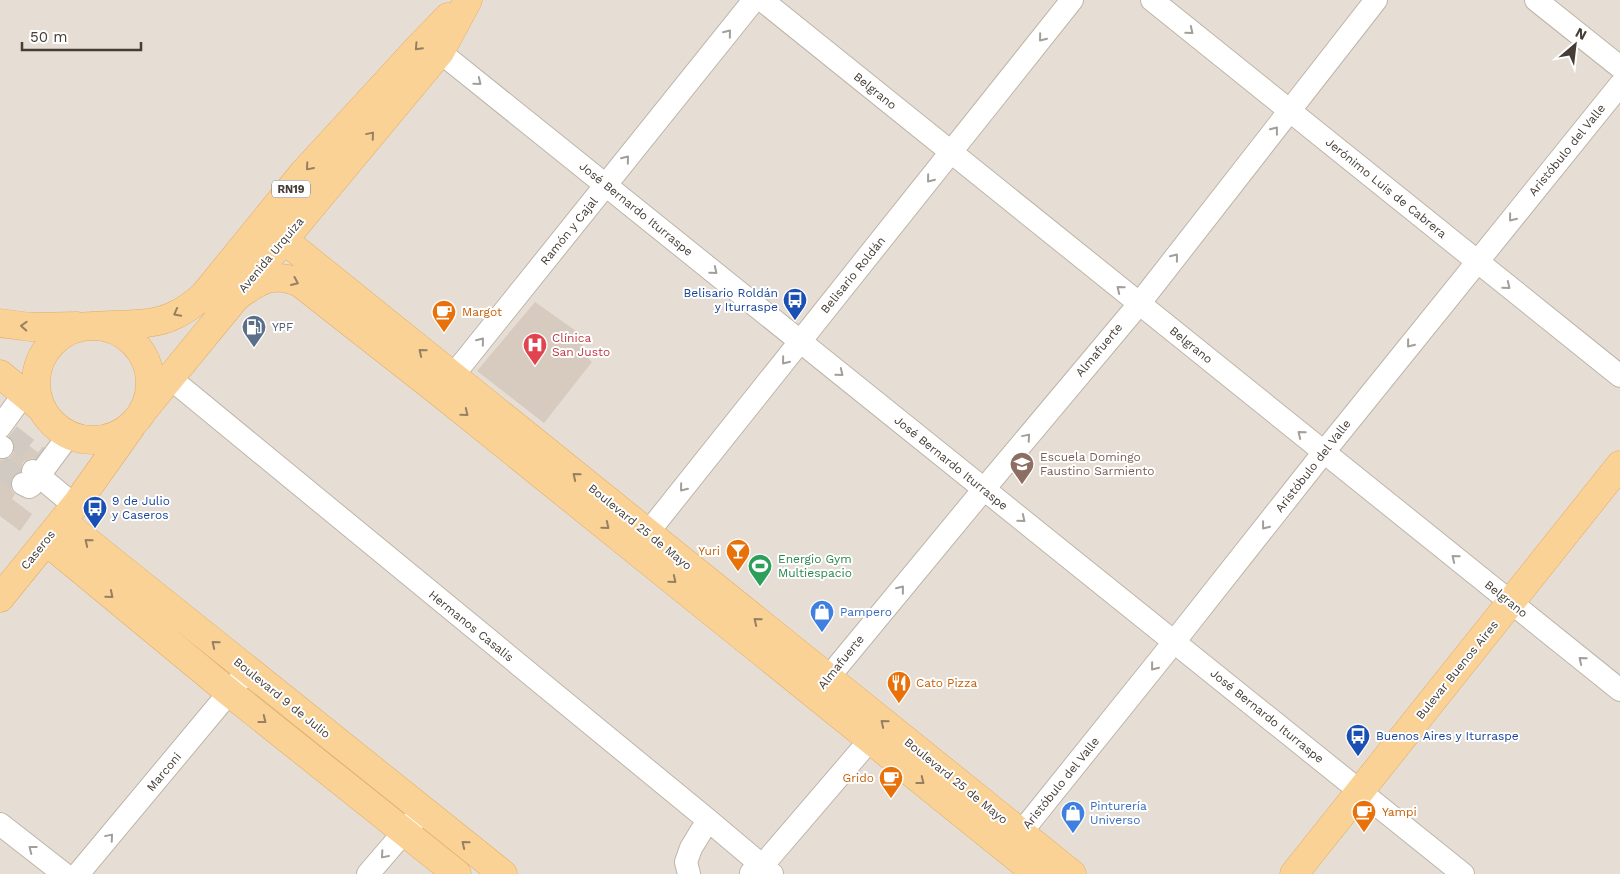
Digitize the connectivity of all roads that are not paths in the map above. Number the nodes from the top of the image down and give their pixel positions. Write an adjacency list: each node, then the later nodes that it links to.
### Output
1 (464, 0): 17 (main road, Avenida Urquiza / RN19, one-way to 17)
2 (468, 0): 9 (main road, Avenida Urquiza / RN19)
3 (754, 0): 14 (street, Ramón y Cajal, one-way to 3)
4 (762, 0): 13 (street, Belgrano)
5 (1072, 0): 13 (street, Belisario Roldán, one-way to 13)
6 (1152, 0): 12 (street, Jerónimo Luis de Cabrera, one-way to 12)
7 (1376, 0): 12 (street, Almafuerte)
8 (1536, 0): 10 (street)
9 (440, 52): 14 (street, José Bernardo Iturraspe, one-way to 14); 15 (main road, Avenida Urquiza / RN19, one-way to 9)
10 (1620, 67)
11 (1620, 85): 16 (street, Aristóbulo del Valle, one-way to 16)
12 (1290, 111): 16 (street, Jerónimo Luis de Cabrera); 19 (street, Almafuerte, one-way to 12)
13 (951, 152): 19 (street, Belgrano, one-way to 13); 22 (street, Belisario Roldán, one-way to 22)
14 (606, 184): 22 (street, José Bernardo Iturraspe, one-way to 22); 26 (street, Ramón y Cajal, one-way to 14)
15 (284, 240): 17 (main road); 18 (main road, Avenida Urquiza / RN19); 26 (main road, Boulevard 25 de Mayo, one-way to 15)
16 (1476, 262): 24 (street, Jerónimo Luis de Cabrera, one-way to 24); 31 (street, Aristóbulo del Valle, one-way to 31)
17 (207, 293): 21 (main road, Avenida Urquiza / RN19, one-way to 21)
18 (236, 297): 25 (main road, Avenida Urquiza / RN19); 26 (main road, Boulevard 25 de Mayo, one-way to 26)
19 (1139, 304): 31 (street, Belgrano, one-way to 19); 33 (street, Almafuerte, one-way to 19)
20 (0, 323): 21 (main road, RN19, one-way to 20)
21 (88, 326): 27 (main road, RN19); 28 (main road, RN19)
22 (800, 341): 33 (street, José Bernardo Iturraspe, one-way to 33); 35 (street, Belisario Roldán, one-way to 35)
23 (0, 374): 27 (main road, RN19)
24 (1620, 376)
25 (170, 378): 28 (main road, Avenida Urquiza / RN19); 46 (street, Hermanos Casalis)
26 (446, 384): 35 (main road, Boulevard 25 de Mayo)
27 (33, 401): 29 (street); 30 (main road, RN19)
28 (139, 416): 30 (main road, RN19); 34 (main road, Caseros)
29 (2, 436)
30 (71, 436): 34 (main road, Caseros); 34 (street)
31 (1324, 452): 37 (street, Belgrano, one-way to 31); 38 (street, Aristóbulo del Valle, one-way to 38)
32 (1620, 465): 37 (main road, Bulevar Buenos Aires)
33 (984, 488): 38 (street, José Bernardo Iturraspe, one-way to 38); 40 (street, Almafuerte, one-way to 33)
34 (65, 518): 36 (main road, Caseros); 39 (main road, Boulevard 9 de Julio, one-way to 34); 42 (main road, one-way to 42)
35 (641, 541): 40 (main road, Boulevard 25 de Mayo)
36 (0, 598)
37 (1510, 602): 41 (street, Belgrano, one-way to 37); 44 (main road, Bulevar Buenos Aires)
38 (1174, 642): 44 (street, José Bernardo Iturraspe); 49 (street, Aristóbulo del Valle, one-way to 49)
39 (248, 670): 42 (street, Marconi); 45 (main road, Boulevard 9 de Julio)
40 (821, 686): 43 (main road, Boulevard 25 de Mayo); 49 (main road, Boulevard 25 de Mayo, one-way to 40)
41 (1620, 690)
42 (230, 693): 48 (main road, one-way to 48); 52 (street, Marconi, one-way to 42)
43 (870, 740): 49 (main road, Boulevard 25 de Mayo, one-way to 49); 50 (street)
44 (1360, 791): 59 (main road, Bulevar Buenos Aires); 60 (street, José Bernardo Iturraspe)
45 (423, 810): 48 (street); 55 (main road, Boulevard 9 de Julio, one-way to 45)
46 (708, 820): 50 (street, Hermanos Casalis); 56 (street)
47 (0, 824): 51 (street, one-way to 47)
48 (404, 832): 53 (street, one-way to 53); 54 (main road)
49 (1014, 841): 57 (main road, Boulevard 25 de Mayo); 58 (main road, Boulevard 25 de Mayo)
50 (761, 871)
51 (64, 874)
52 (78, 874)
53 (368, 874)
54 (457, 874)
55 (503, 874)
56 (689, 874)
57 (1037, 874)
58 (1072, 874)
59 (1294, 874)
60 (1463, 874)

